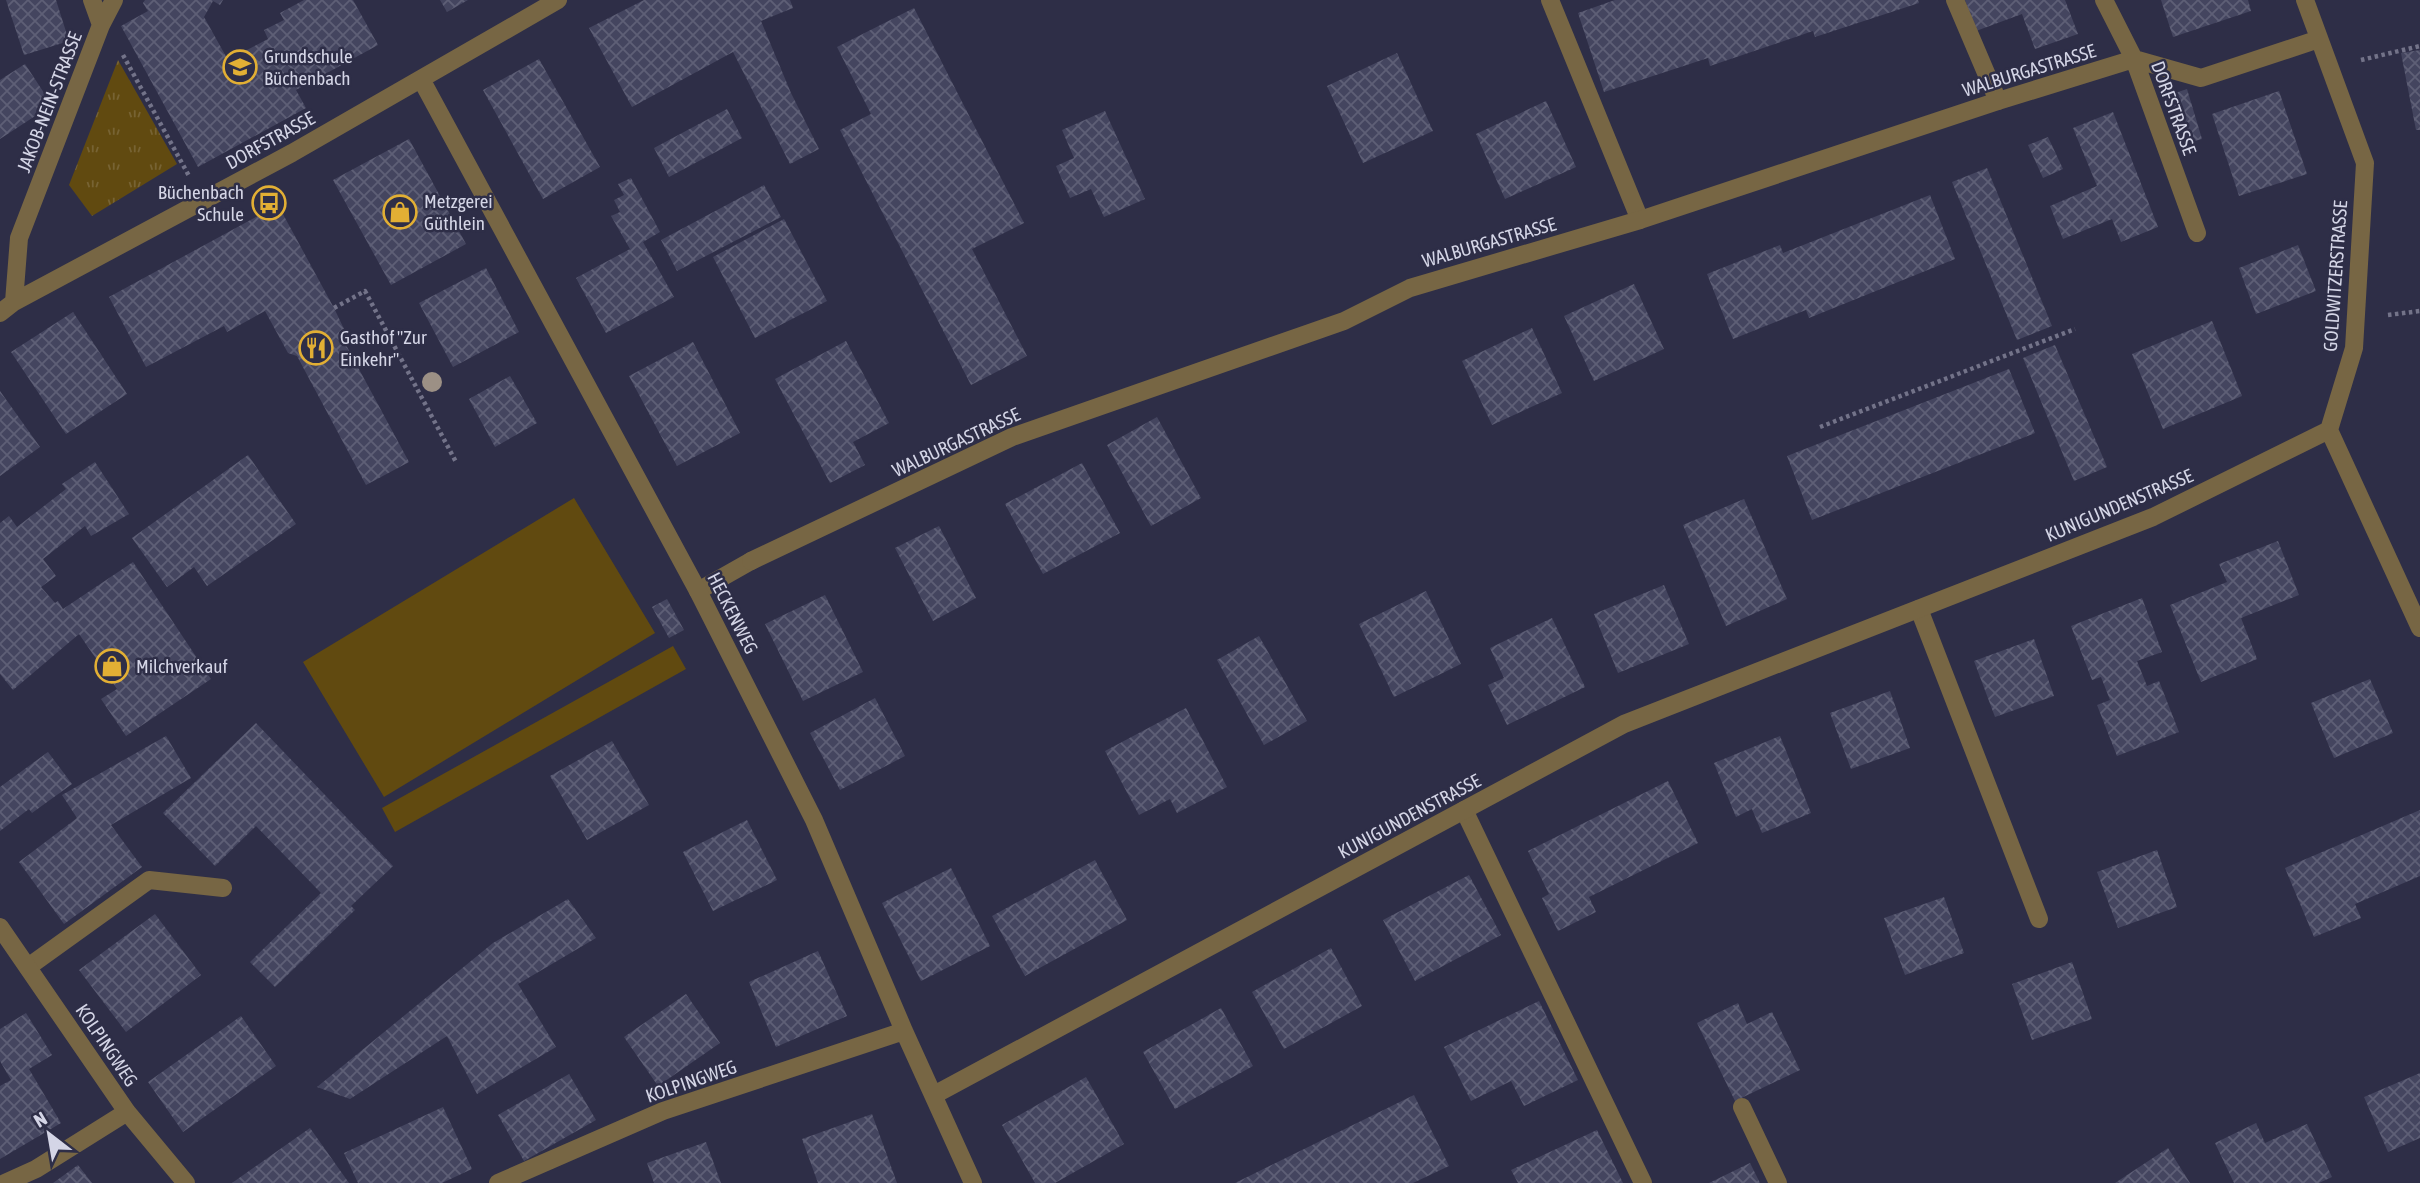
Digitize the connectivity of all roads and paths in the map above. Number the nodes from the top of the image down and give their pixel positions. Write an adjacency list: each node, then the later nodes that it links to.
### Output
1 (92, 0): 8 (street)
2 (114, 0): 8 (street, JAKOB-NEIN-STRASSE)
3 (558, 0): 13 (street, DORFSTRASSE)
4 (1550, 0): 16 (street)
5 (1955, 0): 14 (street)
6 (2104, 0): 11 (street, DORFSTRASSE)
7 (2305, 0): 9 (street, GOLDWITZERSTRASSE)
8 (101, 25): 15 (path); 18 (street, JAKOB-NEIN-STRASSE)
9 (2319, 39): 11 (street); 12 (street, GOLDWITZERSTRASSE)
10 (2420, 46): 12 (path)
11 (2134, 59): 14 (street, WALBURGASTRASSE); 17 (street, DORFSTRASSE)
12 (2330, 71): 22 (street, GOLDWITZERSTRASSE)
13 (421, 79): 15 (street, DORFSTRASSE); 24 (street, HECKENWEG)
14 (1998, 101): 16 (street, WALBURGASTRASSE)
15 (202, 202): 18 (street, DORFSTRASSE)
16 (1640, 220): 24 (street, WALBURGASTRASSE)
17 (2197, 233)
18 (7, 307)
19 (334, 308): 23 (path)
20 (2075, 329): 21 (path)
21 (1821, 427)
22 (2329, 430): 25 (street, KUNIGUNDENSTRASSE); 26 (street)
23 (456, 462)
24 (698, 591): 32 (street, HECKENWEG)
25 (1919, 609): 27 (street, KUNIGUNDENSTRASSE); 29 (street)
26 (2420, 628)
27 (1464, 810): 33 (street, KUNIGUNDENSTRASSE); 40 (street)
28 (223, 888): 31 (street)
29 (2039, 919)
30 (0, 927): 31 (street, KOLPINGWEG)
31 (28, 967): 35 (street, KOLPINGWEG)
32 (904, 1031): 33 (street, HECKENWEG); 38 (street, KOLPINGWEG)
33 (934, 1095): 39 (street, HECKENWEG)
34 (1742, 1107): 41 (street)
35 (127, 1112): 36 (street); 37 (street, KOLPINGWEG)
36 (5, 1183)
37 (186, 1183)
38 (498, 1183)
39 (973, 1183)
40 (1643, 1183)
41 (1778, 1183)

